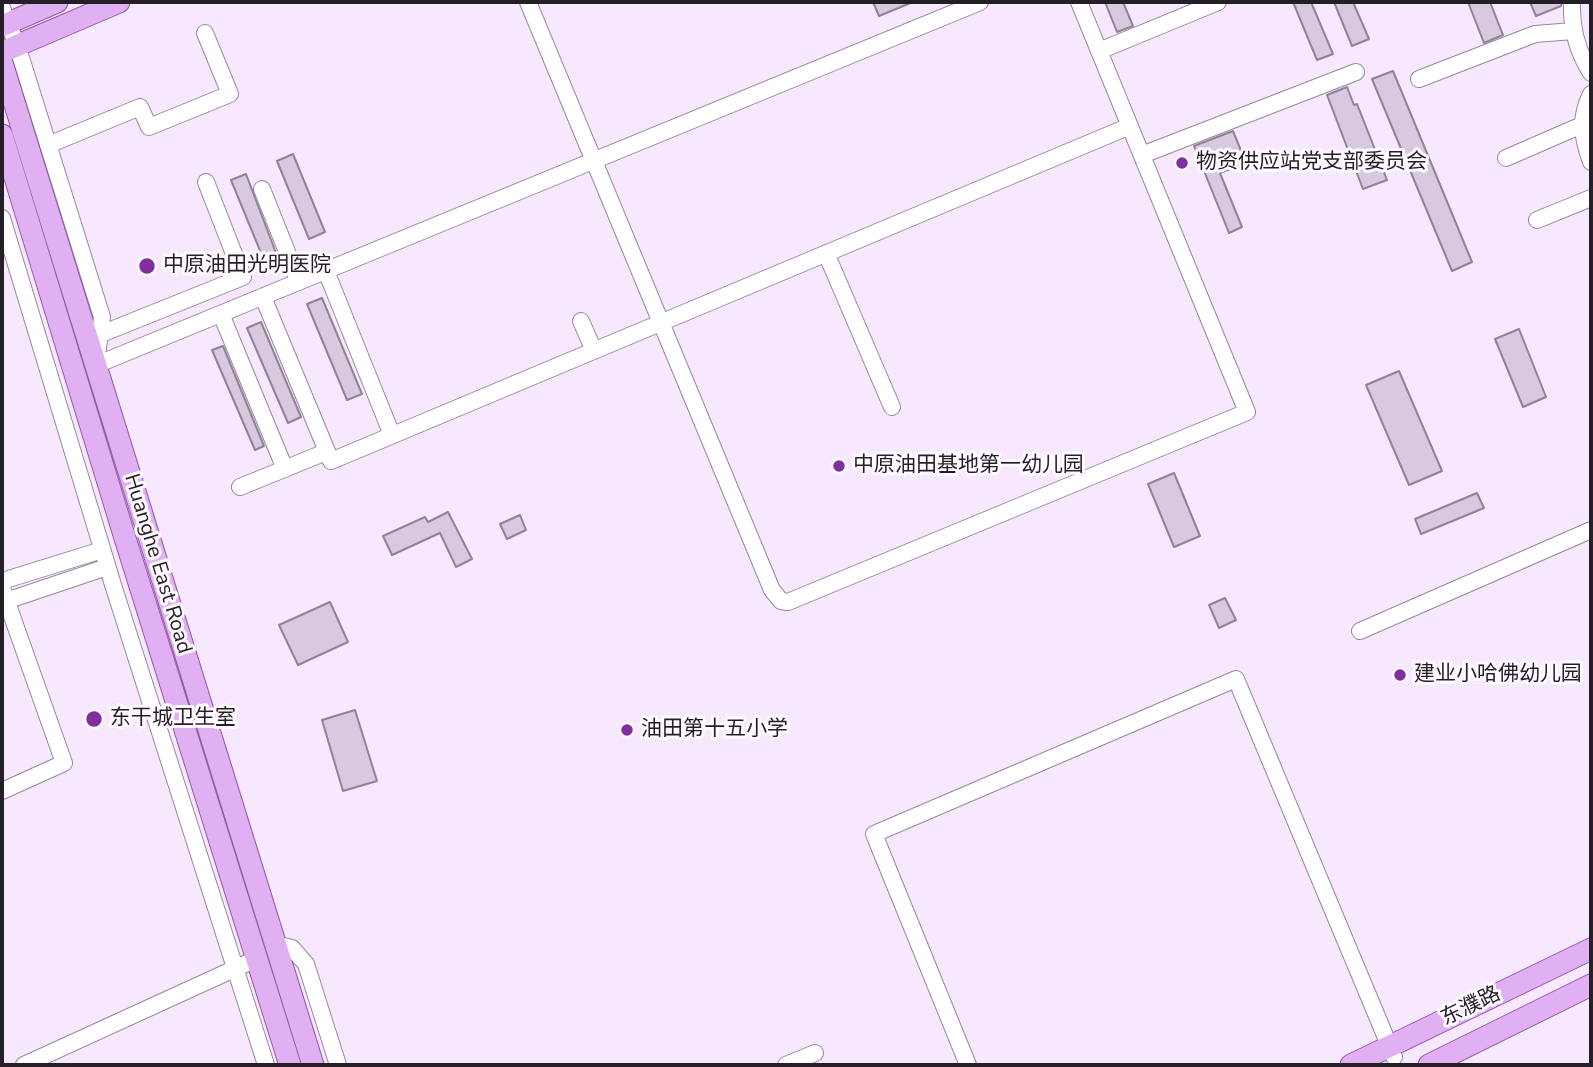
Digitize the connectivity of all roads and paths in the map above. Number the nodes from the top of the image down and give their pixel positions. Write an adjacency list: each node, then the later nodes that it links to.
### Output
1 (57, 2): 8 (main road)
2 (119, 2): 11 (main road)
3 (528, 2): 24 (street)
4 (980, 2): 24 (street)
5 (1079, 2): 12 (street)
6 (1218, 2): 12 (street)
7 (1572, 2): 9 (street)
8 (4, 19): 11 (street)
9 (1573, 31): 15 (street); 16 (street)
10 (205, 33): 21 (street)
11 (9, 49): 21 (street)
12 (1099, 51): 18 (street)
13 (2, 63): 40 (main road, Huanghe East Road)
14 (1356, 72): 22 (street)
15 (1591, 73)
16 (1419, 79)
17 (1591, 94): 19 (street)
18 (1130, 125): 22 (street); 31 (street)
19 (1582, 125): 23 (street); 25 (street)
20 (2, 135): 55 (main road, Huanghe East Road)
21 (48, 145): 38 (street)
22 (1142, 155): 37 (street)
23 (1506, 158)
24 (593, 161): 32 (street); 37 (street)
25 (1591, 162)
26 (206, 182): 38 (street)
27 (262, 189): 33 (street)
28 (1591, 198): 30 (street)
29 (2, 218): 47 (street)
30 (1537, 220)
31 (826, 253): 37 (street); 41 (street)
32 (326, 271): 33 (street); 42 (street)
33 (299, 282): 34 (street)
34 (263, 297): 35 (street); 43 (street)
35 (221, 314): 40 (street); 44 (street)
36 (581, 321): 39 (street)
37 (660, 323): 39 (street)
38 (101, 334): 40 (street)
39 (594, 351): 42 (street)
40 (96, 365): 53 (main road, Huanghe East Road)
41 (892, 407)
42 (392, 435): 43 (street)
43 (329, 457): 44 (street)
44 (285, 469): 45 (street)
45 (240, 487)
46 (1591, 530): 51 (street)
47 (102, 550): 48 (street); 49 (street)
48 (107, 567): 50 (street); 56 (street)
49 (2, 581)
50 (4, 594): 52 (street)
51 (1360, 631)
52 (2, 791)
53 (275, 944): 63 (main road, Huanghe East Road); 64 (street)
54 (1591, 948): 58 (main road, 东濮路)
55 (256, 959): 56 (street); 62 (main road, Huanghe East Road)
56 (235, 969): 60 (street); 61 (street)
57 (1591, 985): 68 (main road, 东濮路)
58 (1392, 1052): 66 (street); 67 (main road, 东濮路)
59 (815, 1053): 65 (street)
60 (24, 1065)
61 (266, 1065)
62 (289, 1065)
63 (313, 1065)
64 (338, 1065)
65 (788, 1065)
66 (968, 1065)
67 (1351, 1065)
68 (1429, 1065)

